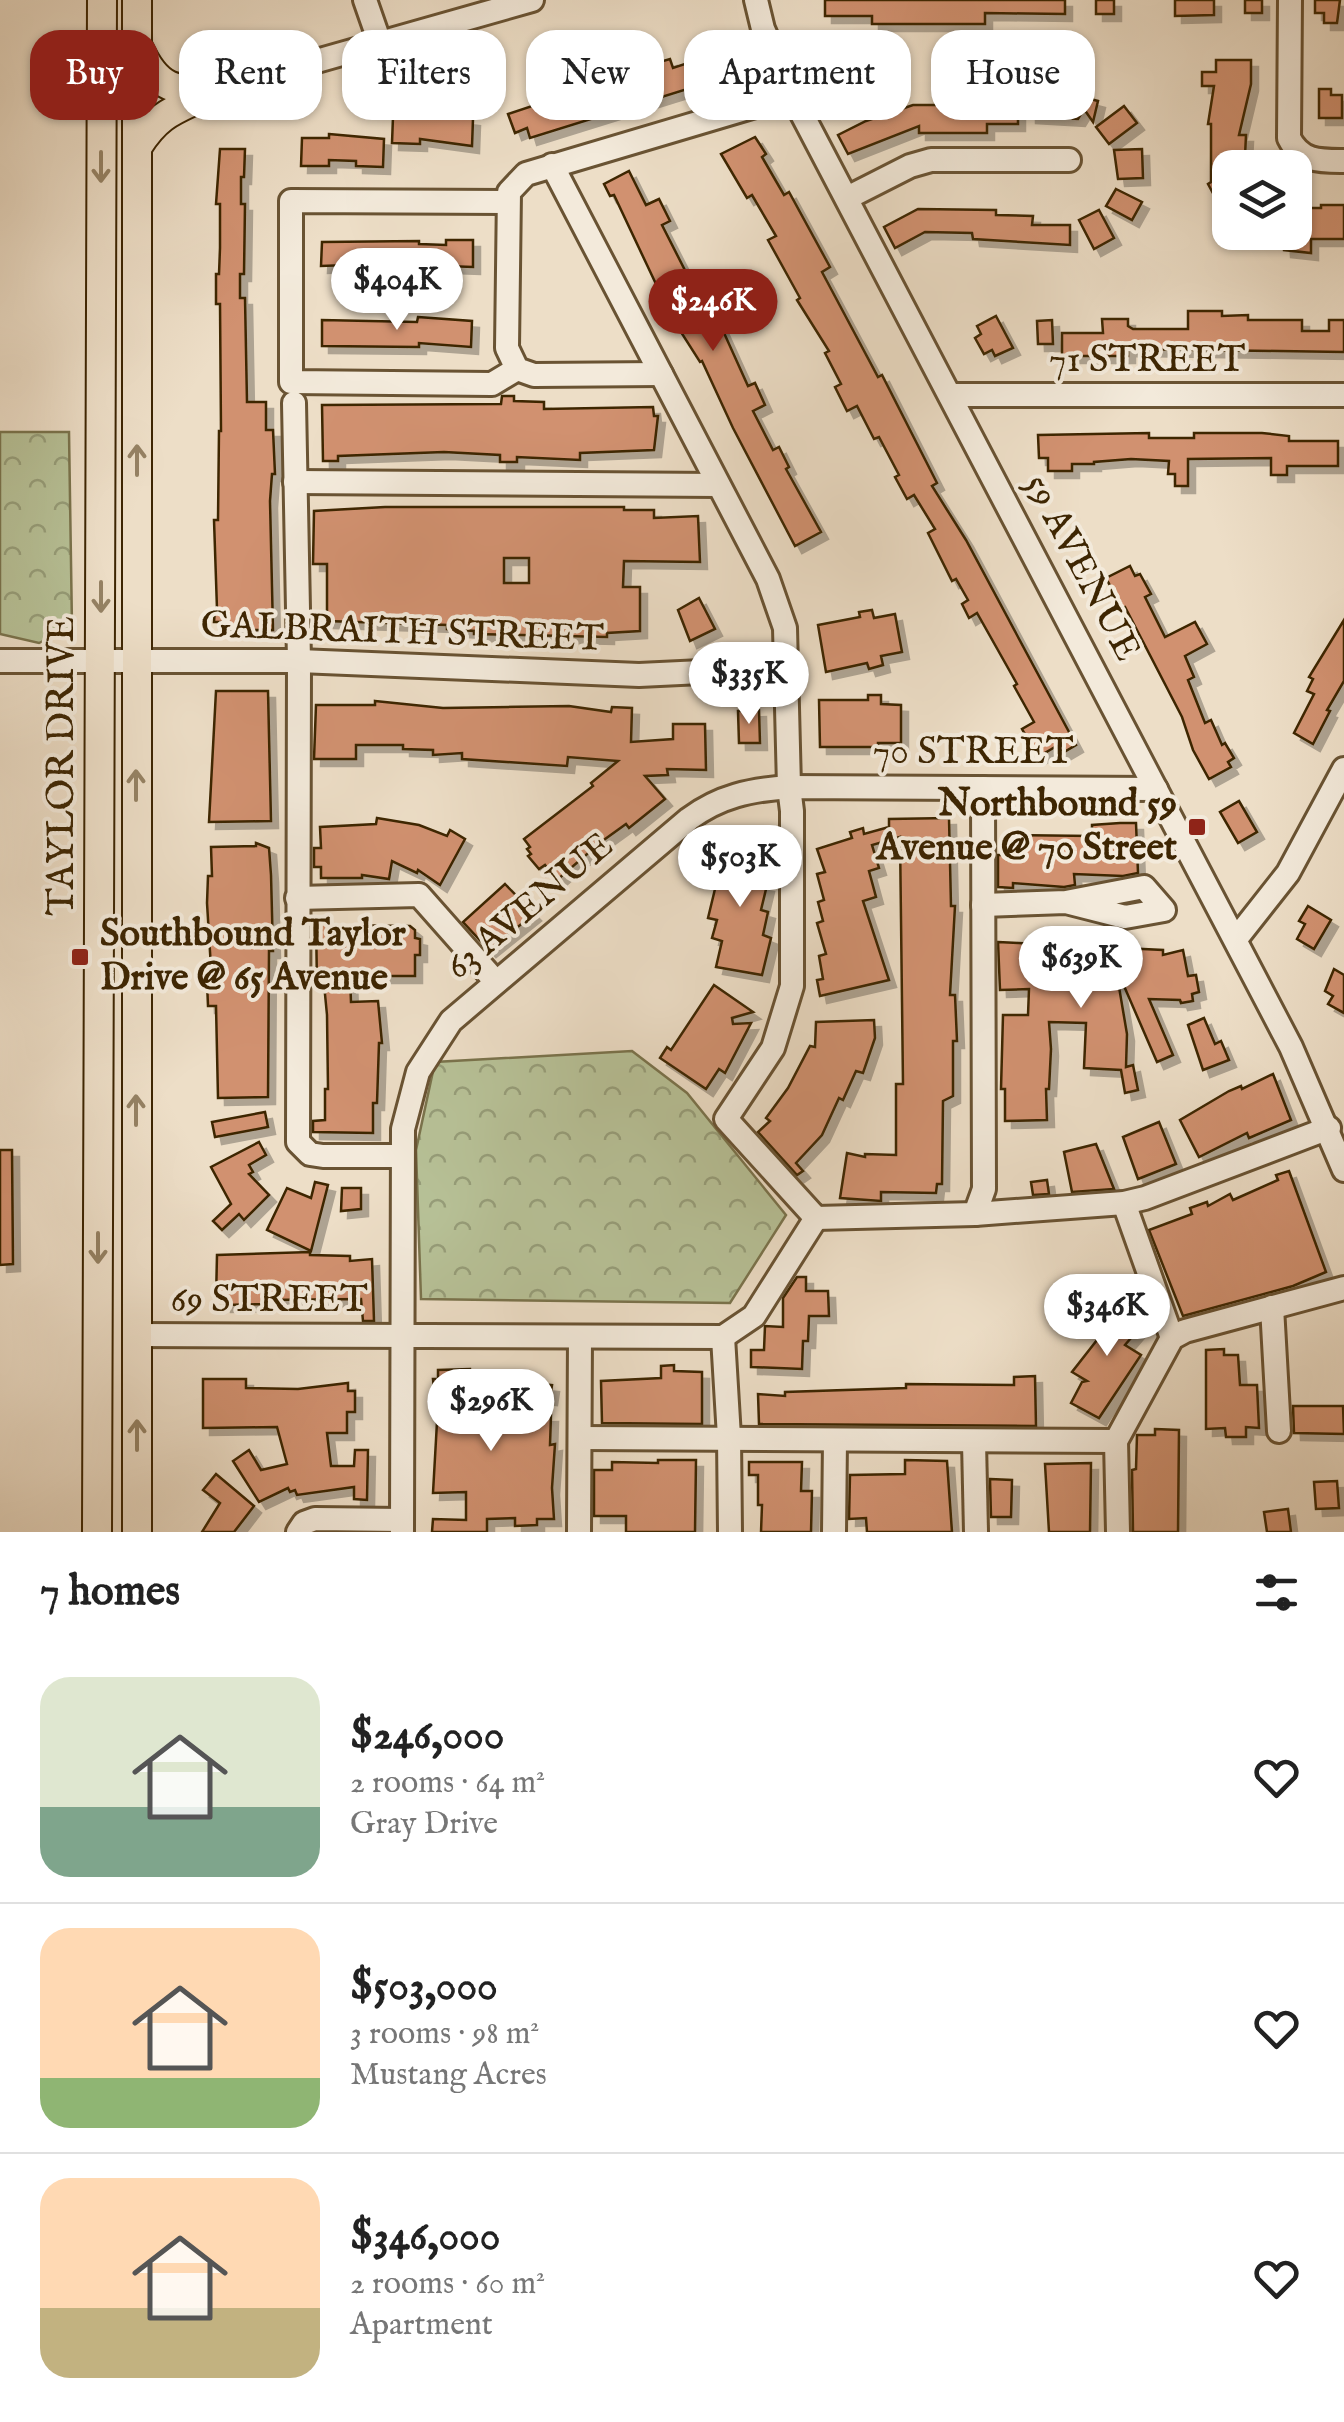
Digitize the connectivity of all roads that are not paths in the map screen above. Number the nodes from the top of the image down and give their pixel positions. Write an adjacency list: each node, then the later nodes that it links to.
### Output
1 (102, 0): 28 (main road, TAYLOR DRIVE, one-way to 28)
2 (138, 0): 7 (main road, TAYLOR DRIVE)
3 (365, 0): 8 (street)
4 (532, 0): 9 (street)
5 (756, 0): 10 (street, 59 AVENUE)
6 (1290, 0): 17 (street)
7 (138, 30)
8 (375, 30)
9 (428, 30)
10 (762, 30)
11 (179, 109): 15 (main road)
12 (138, 120): 15 (main road, TAYLOR DRIVE)
13 (705, 120): 18 (street)
14 (806, 120): 19 (street, 59 AVENUE)
15 (138, 146): 31 (main road, TAYLOR DRIVE, one-way to 15)
16 (1069, 160): 19 (street)
17 (1344, 161)
18 (552, 166): 20 (street); 22 (street)
19 (847, 198): 23 (street, 59 AVENUE)
20 (506, 202): 21 (street); 21 (street)
21 (517, 368): 22 (street)
22 (660, 374): 27 (street)
23 (950, 395): 24 (street, 71 STREET); 36 (street, 59 AVENUE)
24 (1344, 395)
25 (294, 403): 26 (street)
26 (295, 482): 27 (street); 29 (street)
27 (718, 485): 32 (street)
28 (101, 660): 30 (street, GALBRAITH STREET); 31 (street, GALBRAITH STREET); 62 (main road, TAYLOR DRIVE, one-way to 62)
29 (299, 661): 31 (street, GALBRAITH STREET); 32 (street, GALBRAITH STREET); 37 (street)
30 (0, 662)
31 (136, 662): 50 (main road, TAYLOR DRIVE, one-way to 31)
32 (786, 668): 34 (street)
33 (1344, 770): 40 (street)
34 (788, 787): 35 (street, 70 STREET); 41 (street, 63 AVENUE); 47 (street)
35 (983, 788): 36 (street, 70 STREET); 39 (street)
36 (1156, 789): 40 (street, 59 AVENUE)
37 (297, 898): 41 (street); 43 (street)
38 (1066, 902): 39 (street)
39 (982, 905): 46 (street)
40 (1236, 939): 42 (street, 59 AVENUE)
41 (496, 982): 43 (street, 63 AVENUE)
42 (1336, 1138): 44 (street, 59 AVENUE); 45 (street)
43 (401, 1156): 51 (street, 63 AVENUE)
44 (1344, 1170)
45 (1124, 1203): 46 (street); 54 (street)
46 (975, 1214): 47 (street)
47 (816, 1218): 53 (street)
48 (1344, 1288): 49 (street)
49 (1272, 1307): 54 (street); 55 (street)
50 (136, 1335): 51 (street, 69 STREET); 63 (main road, TAYLOR DRIVE, one-way to 50)
51 (401, 1336): 52 (street, 69 STREET); 61 (street, 63 AVENUE)
52 (580, 1337): 53 (street, 69 STREET); 57 (street)
53 (723, 1337): 56 (street)
54 (1172, 1338): 59 (street)
55 (1279, 1432)
56 (729, 1437): 57 (street); 58 (street); 66 (street)
57 (580, 1438): 65 (street)
58 (834, 1440): 60 (street); 67 (street)
59 (1116, 1441): 60 (street); 69 (street)
60 (974, 1442): 68 (street)
61 (402, 1526): 64 (street, 63 AVENUE)
62 (97, 1532)
63 (137, 1532)
64 (298, 1532)
65 (579, 1532)
66 (730, 1532)
67 (834, 1532)
68 (976, 1532)
69 (1118, 1532)

